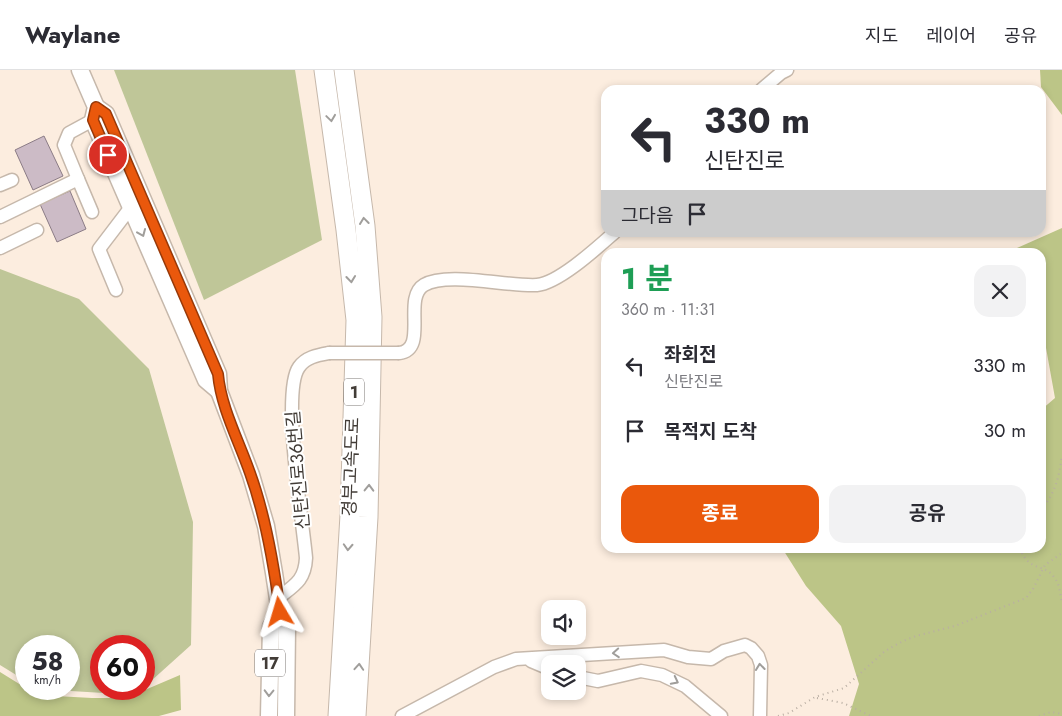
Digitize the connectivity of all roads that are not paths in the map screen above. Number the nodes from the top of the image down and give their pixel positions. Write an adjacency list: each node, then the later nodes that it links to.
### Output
1 (80, 70): 6 (main road, 17)
2 (324, 70): 24 (highway, 경부고속도로 / 1, one-way to 24)
3 (344, 70): 25 (highway, 경부고속도로 / 1, one-way to 3)
4 (787, 70): 5 (street)
5 (767, 85)
6 (94, 114): 7 (street); 10 (main road, 17); 17 (main road, 17)
7 (78, 179): 11 (street); 12 (street)
8 (12, 180): 9 (street)
9 (0, 186)
10 (131, 207): 16 (street); 17 (main road, 17, one-way to 17)
11 (92, 212)
12 (0, 217)
13 (37, 230): 15 (street)
14 (609, 237): 18 (street, 신탄진로36번길, bridge)
15 (0, 248)
16 (116, 290)
17 (219, 391): 18 (main road, 17)
18 (279, 605): 22 (main road, 17, one-way to 22); 23 (main road, 17)
19 (526, 659): 20 (street); 26 (street); 28 (street, one-way to 19)
20 (541, 665)
21 (586, 679): 27 (street, one-way to 27)
22 (269, 716)
23 (286, 716)
24 (338, 716)
25 (356, 716)
26 (402, 716)
27 (721, 716)
28 (760, 716)

